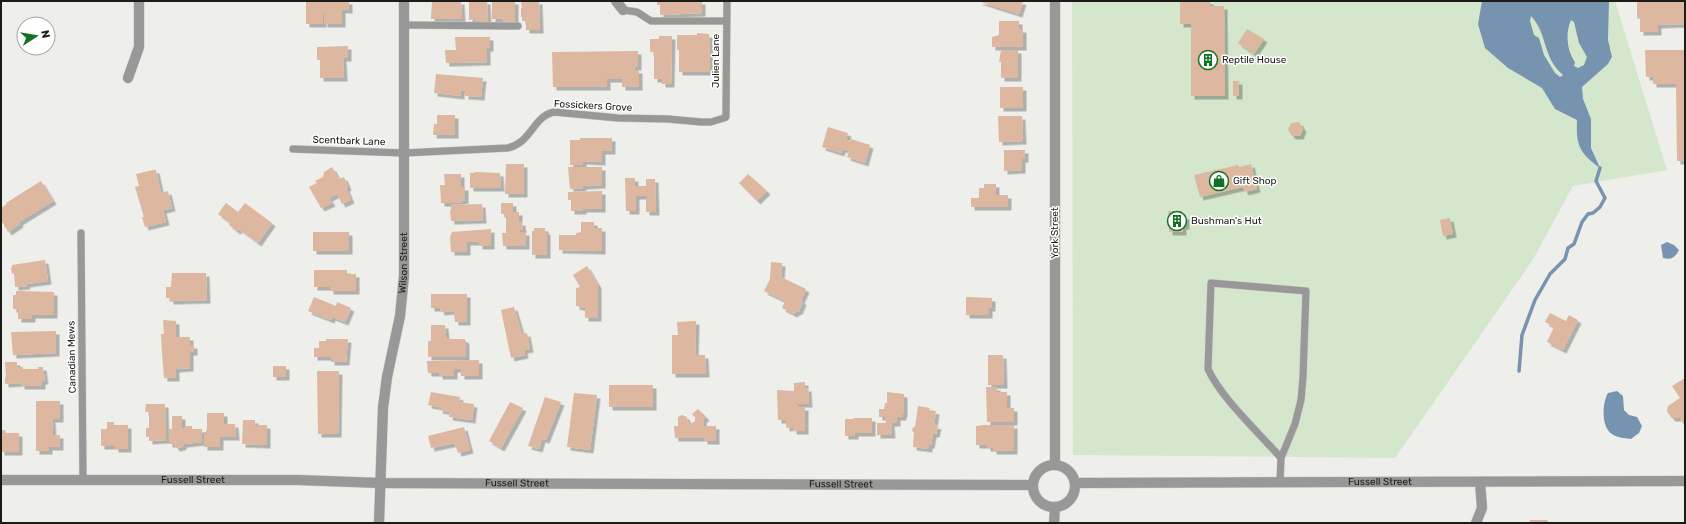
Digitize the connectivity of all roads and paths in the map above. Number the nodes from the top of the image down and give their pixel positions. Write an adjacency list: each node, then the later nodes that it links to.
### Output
1 (139, 1): 10 (street)
2 (404, 1): 8 (street, Wilson Street)
3 (616, 1): 6 (street)
4 (727, 1): 7 (lane, Julien Lane)
5 (1055, 1): 16 (street, York Street)
6 (624, 10): 7 (lane)
7 (727, 21): 11 (lane, Julien Lane)
8 (404, 25): 9 (lane); 13 (street, Wilson Street)
9 (518, 26)
10 (128, 78)
11 (723, 118): 13 (lane, Fossickers Grove)
12 (293, 150): 13 (lane, Scentbark Lane)
13 (404, 153): 22 (street, Wilson Street)
14 (81, 233): 18 (lane, Canadian Mews)
15 (1281, 458): 15 (lane); 20 (lane)
16 (1055, 464): 23 (street); 24 (street)
17 (1, 480): 18 (street, Fussell Street)
18 (83, 480): 22 (street, Fussell Street)
19 (1685, 481): 21 (street, Fussell Street)
20 (1280, 482): 21 (street, Fussell Street); 23 (street, Fussell Street)
21 (1480, 482): 28 (street)
22 (380, 483): 24 (street, Fussell Street); 26 (street, Wilson Street)
23 (1075, 483): 25 (street)
24 (1032, 485): 25 (street)
25 (1055, 507): 27 (street)
26 (379, 523)
27 (1054, 523)
28 (1476, 523)

